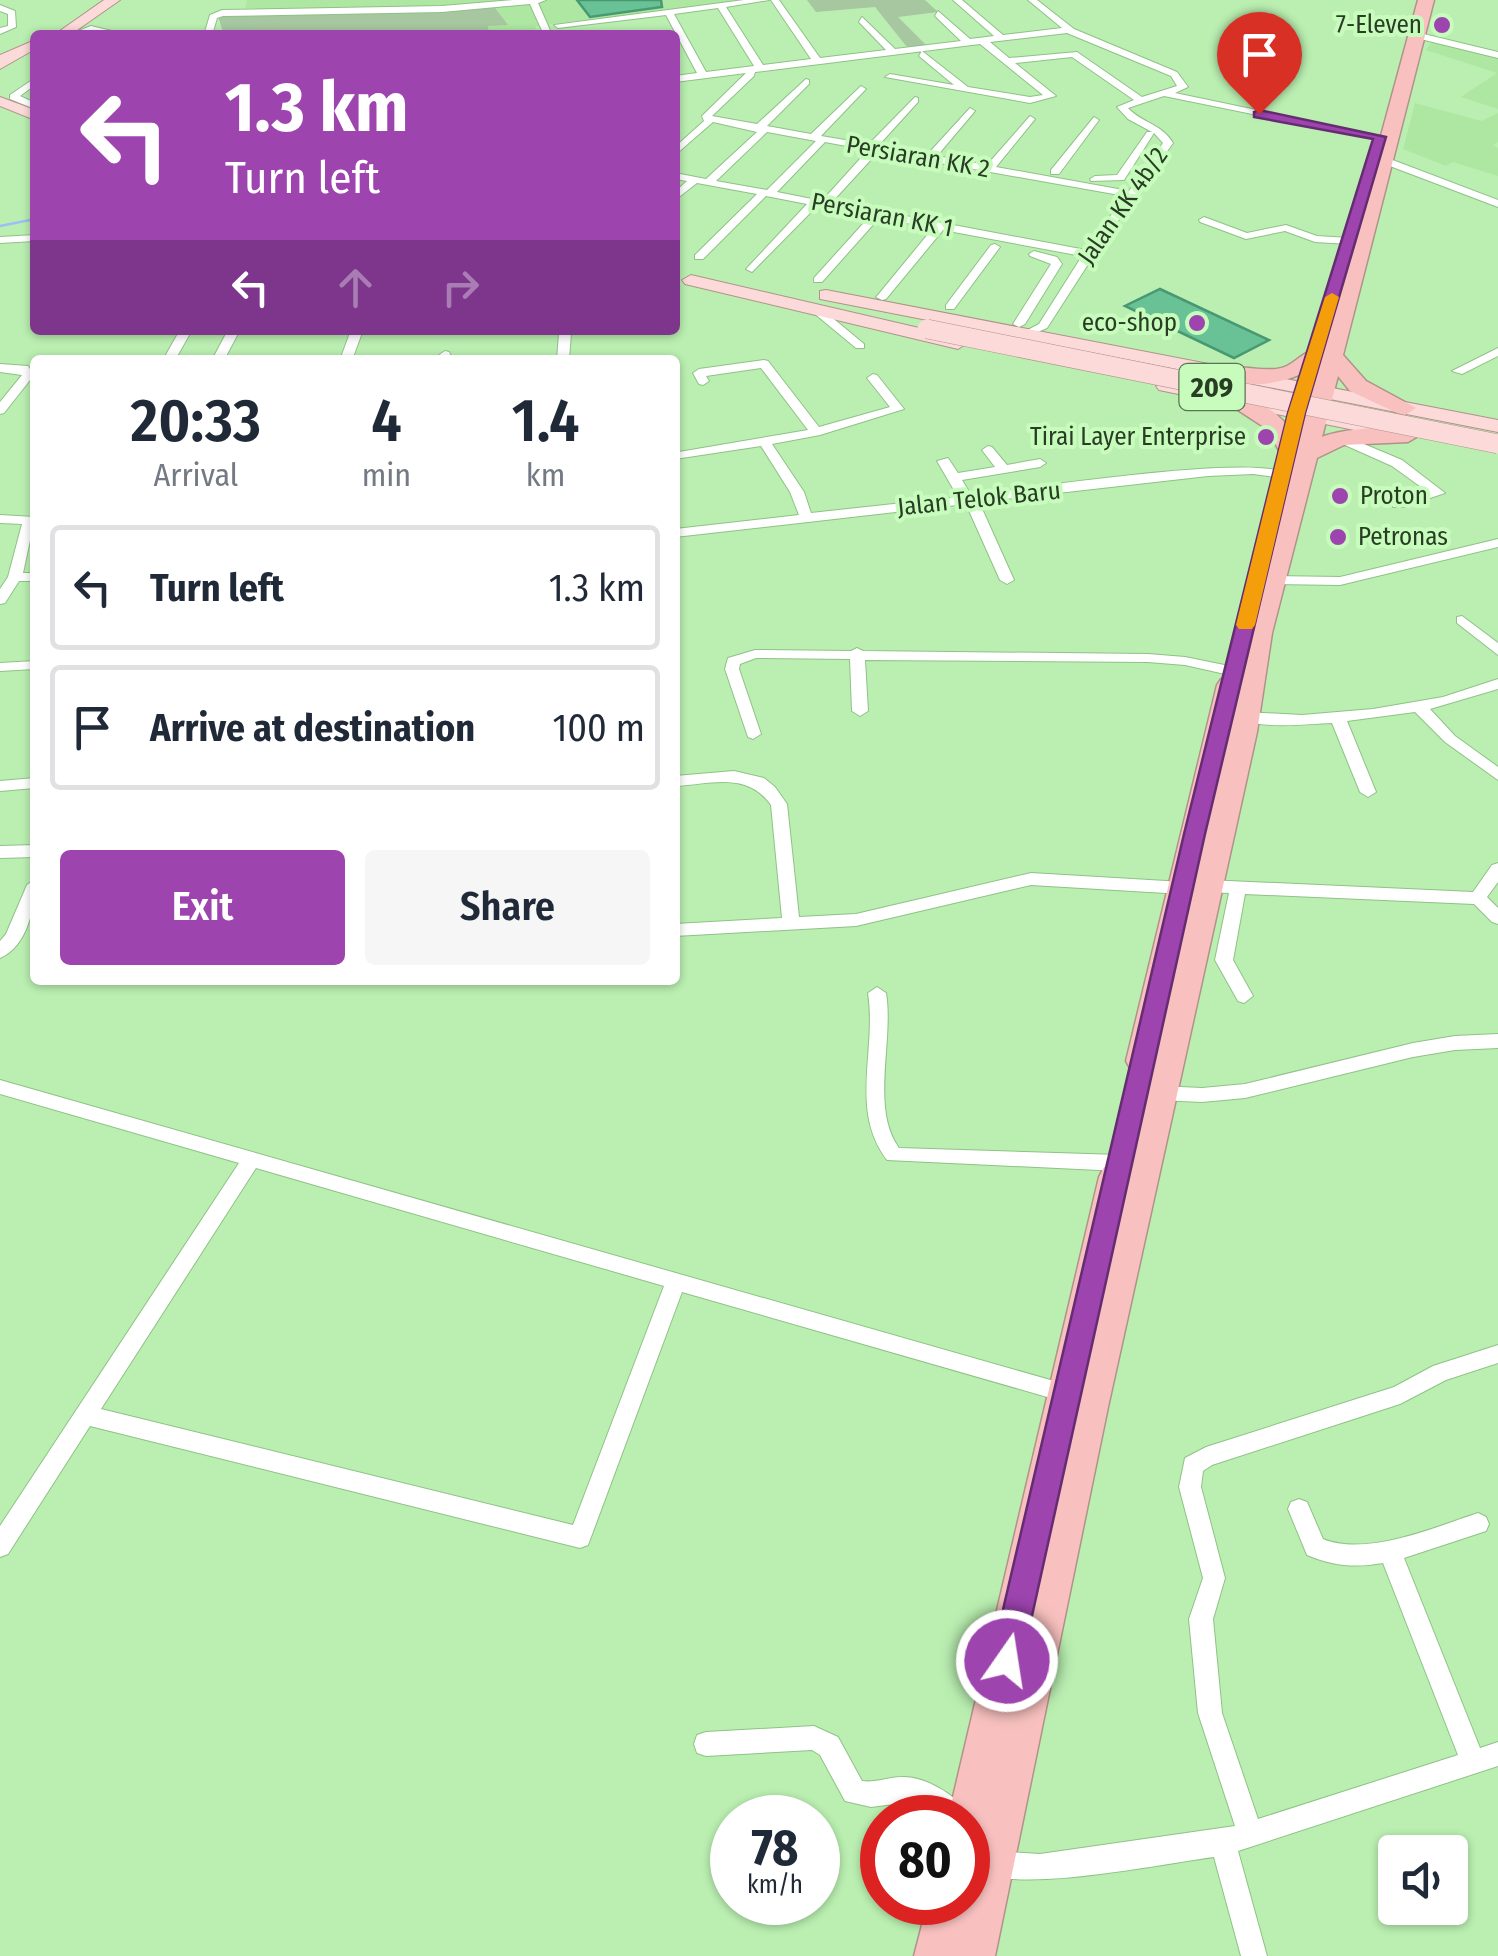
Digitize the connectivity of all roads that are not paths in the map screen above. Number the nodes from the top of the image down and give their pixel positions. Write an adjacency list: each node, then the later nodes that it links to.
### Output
1 (104, 0): 23 (main road)
2 (112, 0): 24 (main road)
3 (765, 0): 12 (street)
4 (775, 0): 40 (street)
5 (957, 0): 32 (street)
6 (1022, 0): 21 (street)
7 (1032, 0): 22 (street)
8 (1414, 0): 31 (highway)
9 (1426, 0): 31 (highway)
10 (540, 1): 11 (street); 18 (street)
11 (381, 5): 13 (street)
12 (720, 5): 15 (street); 43 (street)
13 (286, 6): 25 (street)
14 (0, 8): 29 (street)
15 (668, 11): 17 (street); 28 (street)
16 (938, 14): 34 (street)
17 (612, 18): 20 (street); 27 (street)
18 (541, 19): 20 (street); 26 (street)
19 (862, 20): 37 (street)
20 (559, 26)
21 (1052, 26): 22 (street); 32 (street)
22 (1066, 29): 32 (street); 51 (street)
23 (59, 30)
24 (68, 30)
25 (210, 30)
26 (546, 30)
27 (618, 30)
28 (678, 30)
29 (0, 31)
30 (680, 33): 44 (street)
31 (1409, 33): 39 (street); 62 (highway); 69 (highway)
32 (999, 36): 33 (street); 34 (street)
33 (981, 40): 34 (street); 41 (street)
34 (966, 41): 35 (street); 37 (street)
35 (934, 43)
36 (30, 50): 42 (main road)
37 (893, 52): 40 (street)
38 (922, 54): 50 (street)
39 (1498, 55)
40 (816, 61): 43 (street)
41 (1008, 61): 50 (street); 54 (street)
42 (0, 66)
43 (755, 69): 44 (street); 57 (street)
44 (703, 76): 46 (street)
45 (890, 76): 50 (street)
46 (680, 78)
47 (806, 82): 60 (street)
48 (30, 85): 52 (street)
49 (861, 89): 63 (street)
50 (966, 89)
51 (1167, 94): 54 (street, Jalan KK 4b/2); 62 (street)
52 (6, 99): 55 (main road)
53 (915, 100): 65 (street)
54 (1141, 101): 67 (street, Jalan KK 4b/2)
55 (30, 111)
56 (970, 111): 68 (street)
57 (708, 119): 60 (street, Persiaran KK 2); 64 (street)
58 (1030, 119): 70 (street)
59 (1094, 120): 71 (street)
60 (761, 129): 63 (street, Persiaran KK 2); 74 (street)
61 (1150, 134): 66 (street)
62 (1380, 137): 85 (highway)
63 (818, 139): 65 (street, Persiaran KK 2); 76 (street)
64 (680, 147)
65 (873, 149): 68 (street, Persiaran KK 2); 78 (street)
66 (1140, 150): 67 (street); 71 (street)
67 (1160, 153): 77 (street, Jalan KK 4b/2)
68 (929, 159): 70 (street, Persiaran KK 2)
69 (1386, 162): 79 (street); 98 (highway)
70 (992, 165): 71 (street, Persiaran KK 2)
71 (1057, 175): 77 (street)
72 (680, 177): 73 (street, Persiaran KK 1)
73 (694, 180): 74 (street, Persiaran KK 1); 75 (street)
74 (708, 182): 76 (street, Persiaran KK 1)
75 (680, 193)
76 (767, 193): 78 (street, Persiaran KK 1); 89 (street)
77 (1131, 194): 87 (street, Jalan KK 4b/2)
78 (820, 203): 80 (street, Persiaran KK 1); 88 (street)
79 (1498, 204)
80 (877, 214): 82 (street, Persiaran KK 1); 90 (street)
81 (1204, 220): 85 (street)
82 (936, 230): 86 (street); 87 (street, Persiaran KK 1); 91 (street)
83 (30, 238): 84 (street)
84 (0, 240)
85 (1349, 241): 98 (highway)
86 (995, 247): 92 (street); 95 (street)
87 (1089, 254): 95 (street, Jalan KK 4b/2)
88 (752, 269)
89 (690, 271): 93 (main road); 94 (main road, 209); 95 (main road)
90 (818, 280)
91 (882, 296)
92 (950, 307)
93 (819, 312): 96 (street); 107 (main road)
94 (929, 326): 115 (main road, 209); 118 (main road, 209, bridge)
95 (1036, 331): 101 (main road)
96 (860, 346)
97 (1498, 352): 100 (street)
98 (1324, 357): 101 (highway); 108 (highway); 109 (highway)
99 (0, 368): 105 (street)
100 (1458, 372)
101 (1228, 374): 103 (main road)
102 (874, 378): 113 (street)
103 (1258, 380): 108 (main road); 108 (main road)
104 (703, 381): 113 (street)
105 (17, 389): 106 (street); 110 (street)
106 (30, 390)
107 (1235, 401): 108 (main road); 122 (highway)
108 (1300, 404): 109 (main road); 112 (main road); 122 (highway)
109 (1395, 406): 111 (main road); 112 (main road)
110 (0, 410)
111 (1498, 426)
112 (1370, 428): 114 (main road)
113 (816, 432): 117 (street)
114 (1408, 435): 116 (highway); 120 (main road)
115 (1498, 435)
116 (1340, 438): 122 (highway); 128 (street)
117 (764, 442): 121 (street); 129 (street)
118 (1498, 444)
119 (988, 450): 125 (street)
120 (1498, 453)
121 (680, 456)
122 (1293, 459): 127 (street, Jalan Telok Baru); 138 (highway); 145 (highway)
123 (943, 461): 126 (street)
124 (1040, 463): 125 (street)
125 (1004, 469): 126 (street)
126 (954, 478): 127 (street)
127 (969, 500): 129 (street, Jalan Telok Baru); 137 (street)
128 (1398, 504)
129 (806, 517): 133 (street, Jalan Telok Baru)
130 (0, 519): 131 (street)
131 (30, 521)
132 (30, 527): 136 (street)
133 (680, 531)
134 (1497, 544): 138 (street)
135 (30, 577): 136 (street)
136 (14, 578): 139 (street)
137 (1006, 580)
138 (1273, 580): 150 (highway)
139 (0, 600)
140 (1462, 620): 141 (street)
141 (1498, 651)
142 (857, 652): 145 (street); 148 (street); 151 (street)
143 (30, 666): 144 (street)
144 (0, 667)
145 (1234, 672): 150 (highway)
146 (1498, 684): 147 (street)
147 (1417, 705): 149 (street); 152 (street)
148 (860, 711)
149 (1338, 716): 150 (street); 156 (street)
150 (1236, 728): 160 (highway)
151 (752, 734)
152 (1498, 774)
153 (680, 781): 164 (street)
154 (30, 783): 155 (street)
155 (0, 786)
156 (1368, 792)
157 (30, 851): 158 (street)
158 (0, 852)
159 (1498, 870): 162 (street)
160 (1209, 888): 162 (street); 164 (street); 169 (street); 172 (highway); 174 (highway)
161 (30, 894): 166 (street)
162 (1478, 898): 163 (street)
163 (1498, 918)
164 (791, 924): 165 (street)
165 (680, 930)
166 (6, 936): 167 (street)
167 (0, 952)
168 (877, 993): 174 (street)
169 (1244, 996)
170 (1498, 1041): 172 (street)
171 (0, 1088): 173 (street)
172 (1159, 1092): 191 (highway)
173 (251, 1160): 175 (street); 178 (street)
174 (1120, 1163): 177 (highway)
175 (676, 1282): 177 (street); 178 (street)
176 (1498, 1354): 189 (street)
177 (1068, 1394): 188 (highway)
178 (85, 1416): 181 (street)
179 (1299, 1509): 182 (street)
180 (1478, 1524): 182 (street)
181 (0, 1546)
182 (1389, 1550): 184 (street)
183 (706, 1744): 185 (street)
184 (1486, 1758): 189 (street)
185 (866, 1795)
186 (886, 1795): 187 (street)
187 (927, 1795)
188 (972, 1795)
189 (1252, 1836): 190 (street)
190 (1223, 1843): 191 (street); 196 (street)
191 (990, 1864)
192 (946, 1925): 194 (highway)
193 (977, 1925): 195 (highway)
194 (939, 1956)
195 (970, 1956)
196 (1254, 1956)

